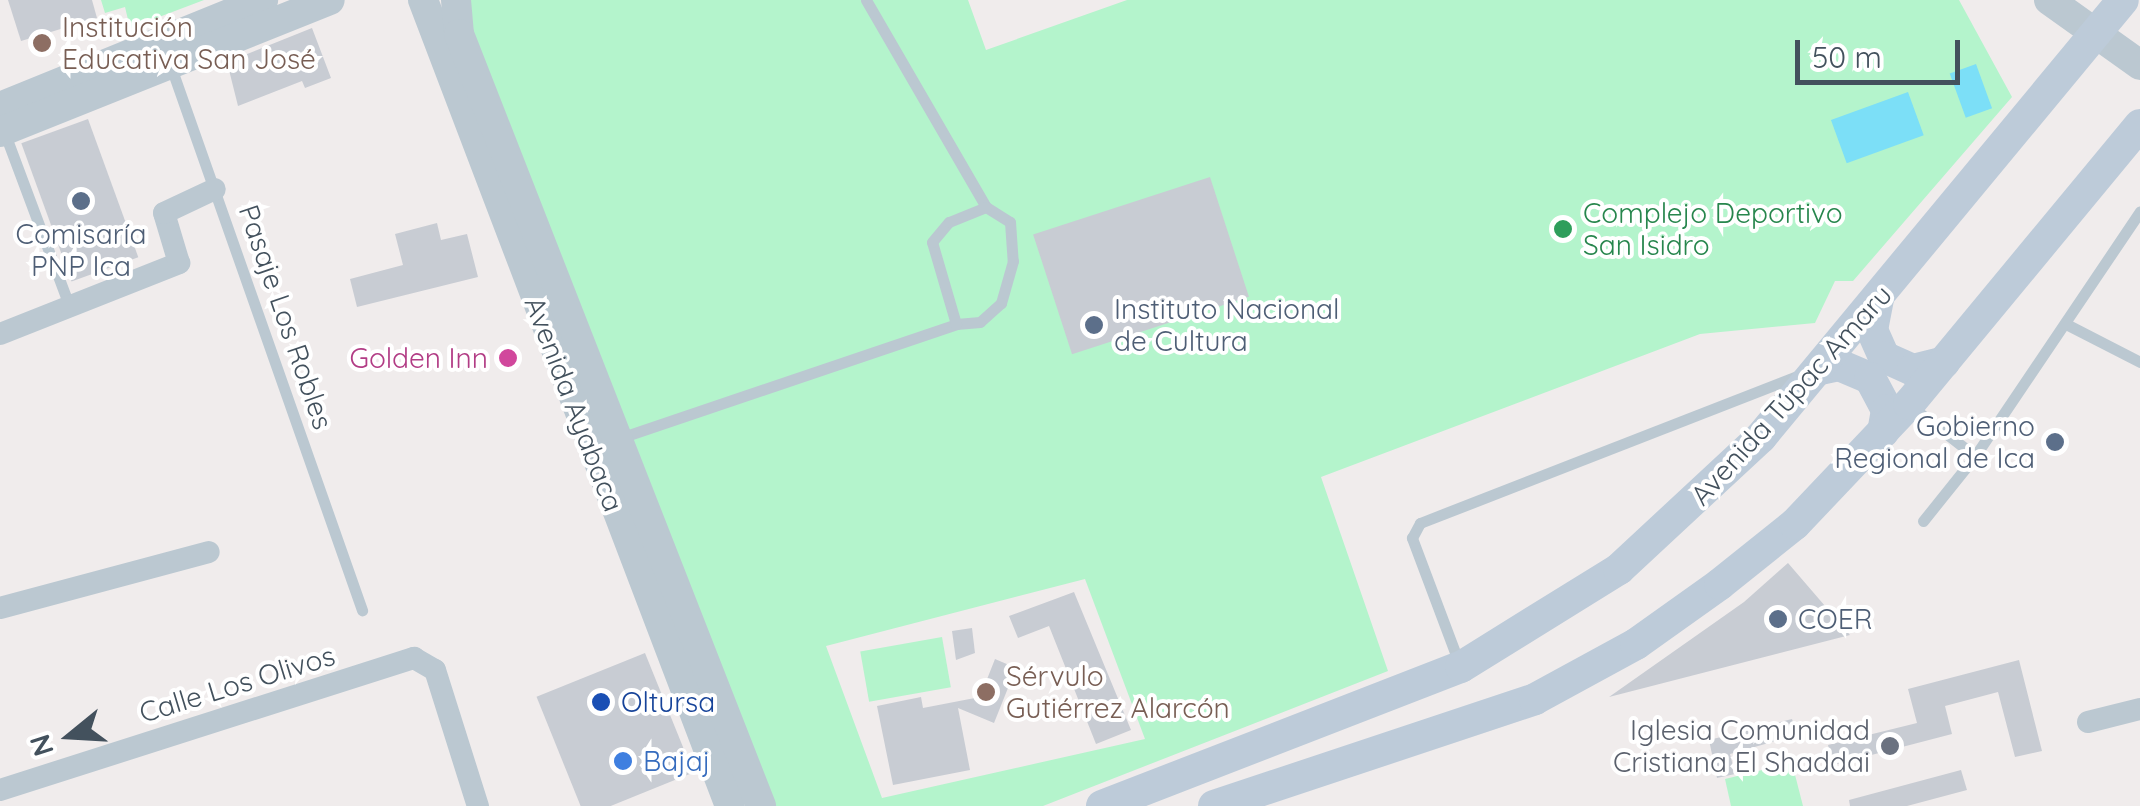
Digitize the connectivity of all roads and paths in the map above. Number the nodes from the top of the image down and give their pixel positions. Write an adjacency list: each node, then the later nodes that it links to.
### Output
1 (263, 0): 9 (street)
2 (330, 0): 9 (street)
3 (459, 0): 26 (street, Avenida Ayabaca)
4 (866, 0): 14 (lane)
5 (2049, 0): 8 (street)
6 (2123, 0): 8 (main road, Avenida Túpac Amaru)
7 (418, 4): 26 (street, Avenida Ayabaca)
8 (2094, 33): 10 (street); 16 (main road, Avenida Túpac Amaru)
9 (166, 53): 11 (street); 13 (lane, Pasaje Los Robles)
10 (2140, 65)
11 (1, 123): 17 (lane)
12 (2140, 125): 21 (main road)
13 (215, 189): 17 (street); 31 (lane, Pasaje Los Robles)
14 (986, 207): 18 (lane); 18 (lane)
15 (2140, 210): 19 (lane)
16 (1878, 299): 21 (main road); 23 (main road, Avenida Túpac Amaru)
17 (70, 308): 20 (street)
18 (956, 324): 26 (lane)
19 (2066, 324): 22 (lane); 27 (lane)
20 (0, 334)
21 (1944, 362): 24 (main road)
22 (2140, 362)
23 (1820, 368): 25 (main road); 32 (main road, Avenida Túpac Amaru); 32 (lane)
24 (1909, 404): 25 (main road); 27 (lane)
25 (1883, 432): 41 (main road)
26 (602, 445): 38 (street, Avenida Ayabaca); 39 (street, Avenida Ayabaca)
27 (1974, 456): 28 (lane)
28 (1923, 521)
29 (209, 552): 30 (street)
30 (0, 608)
31 (362, 610)
32 (1460, 667): 35 (main road, Avenida Túpac Amaru)
33 (2140, 710): 34 (street)
34 (2088, 722)
35 (1197, 773): 40 (main road, Avenida Túpac Amaru); 41 (main road)
36 (0, 790): 37 (street, Calle Los Olivos)
37 (478, 806)
38 (730, 806)
39 (761, 806)
40 (1102, 806)
41 (1212, 806)

